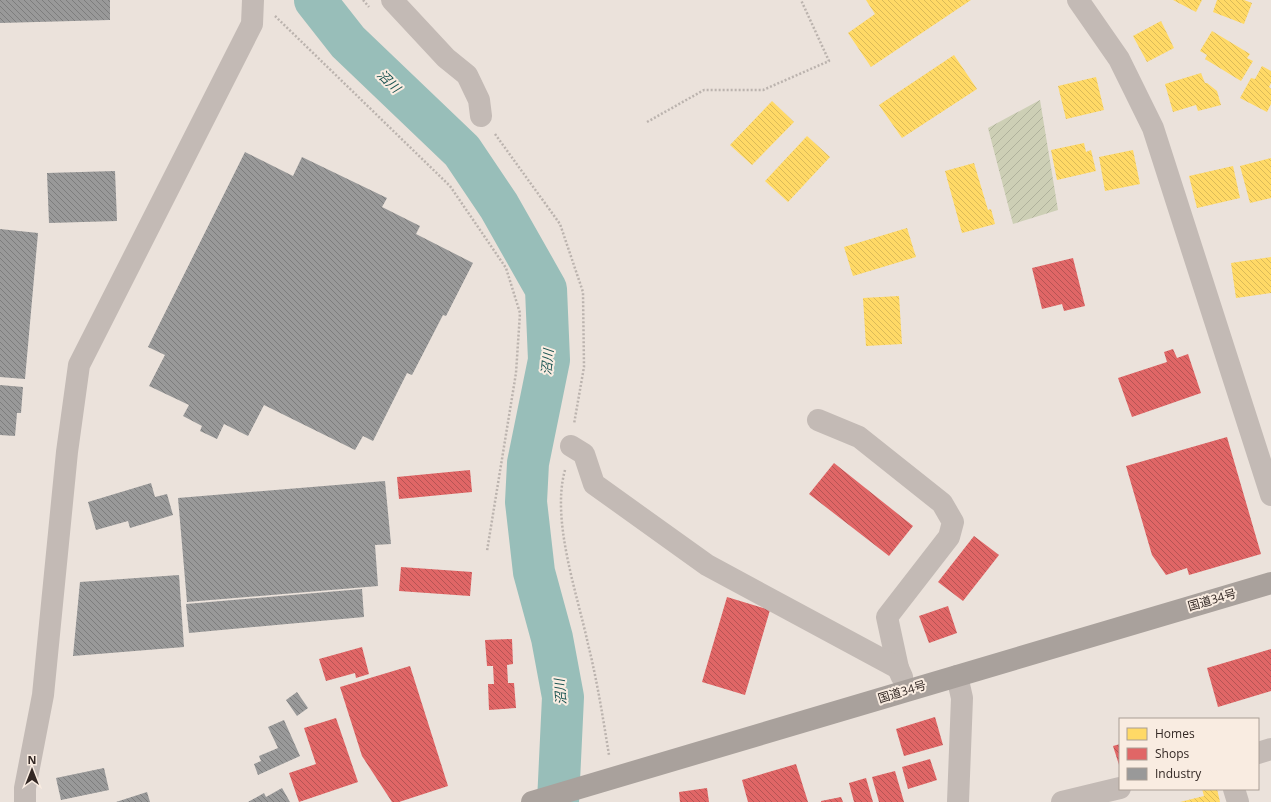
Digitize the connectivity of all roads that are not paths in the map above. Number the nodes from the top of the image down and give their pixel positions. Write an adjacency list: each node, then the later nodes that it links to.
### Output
1 (253, 0): 17 (street)
2 (392, 0): 4 (street)
3 (1078, 0): 7 (street)
4 (481, 116)
5 (818, 420): 9 (street)
6 (571, 446): 9 (street)
7 (1271, 495)
8 (1271, 583): 10 (highway, 国道34号)
9 (898, 668): 11 (street)
10 (957, 676): 11 (highway, 国道34号); 18 (street)
11 (908, 690): 16 (highway, 国道34号)
12 (1271, 749): 13 (street)
13 (1259, 753)
14 (1119, 788): 19 (street)
15 (1234, 790): 20 (street)
16 (534, 801)
17 (25, 802)
18 (958, 802)
19 (1062, 802)
20 (1238, 802)

